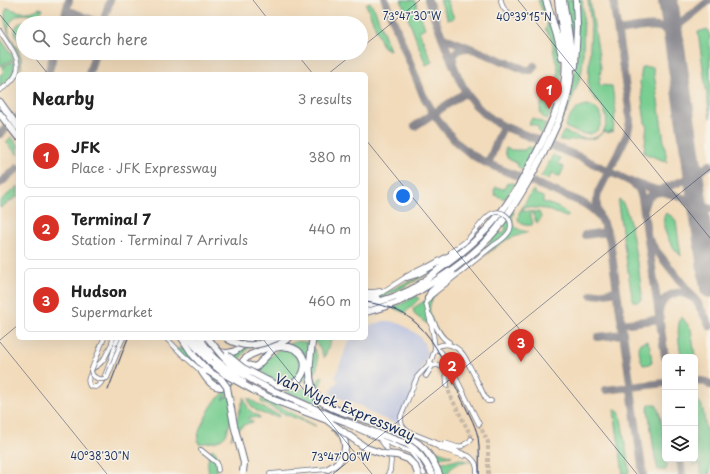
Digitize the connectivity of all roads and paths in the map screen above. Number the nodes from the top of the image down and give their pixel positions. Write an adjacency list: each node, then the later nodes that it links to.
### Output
1 (501, 0): 6 (street)
2 (546, 0): 17 (highway)
3 (558, 0): 17 (highway)
4 (563, 0): 14 (highway)
5 (576, 0): 14 (highway)
6 (516, 16)
7 (0, 31): 9 (street)
8 (0, 35): 9 (street)
9 (6, 39): 10 (street)
10 (16, 56)
11 (17, 60): 12 (street)
12 (16, 72)
13 (16, 73): 15 (street)
14 (569, 87): 22 (highway)
15 (1, 89)
16 (0, 102): 19 (highway)
17 (556, 109): 21 (highway)
18 (0, 114): 20 (highway)
19 (16, 123)
20 (16, 134)
21 (474, 242): 23 (highway); 24 (highway)
22 (467, 258): 28 (highway); 32 (highway)
23 (454, 259): 29 (highway); 30 (highway)
24 (408, 277): 25 (street); 28 (street, bridge)
25 (388, 288): 26 (street); 27 (street)
26 (368, 292)
27 (368, 296)
28 (428, 298): 31 (street)
29 (368, 300)
30 (368, 306)
31 (427, 310): 45 (street); 48 (street)
32 (368, 311)
33 (104, 340): 46 (street, bridge)
34 (104, 340): 53 (street)
35 (168, 340): 54 (street)
36 (183, 340): 67 (highway, bridge)
37 (191, 340): 50 (highway)
38 (196, 340): 50 (highway, Van Wyck Expressway)
39 (202, 340): 42 (highway)
40 (209, 340): 57 (highway, Van Wyck Expressway, bridge)
41 (230, 340): 47 (highway, bridge)
42 (248, 340)
43 (255, 340): 47 (highway)
44 (313, 340): 74 (highway)
45 (449, 342)
46 (115, 344): 53 (street); 53 (street)
47 (276, 344): 51 (highway); 51 (highway); 57 (highway)
48 (435, 348): 49 (street); 58 (street); 59 (street)
49 (432, 358): 52 (street); 63 (street)
50 (213, 361): 60 (highway, Van Wyck Expressway, bridge)
51 (241, 364): 54 (highway)
52 (431, 366): 55 (street); 56 (street)
53 (93, 368)
54 (202, 372)
55 (426, 376)
56 (447, 385)
57 (279, 390): 61 (street); 73 (highway, Van Wyck Expressway)
58 (491, 401)
59 (479, 424)
60 (334, 425): 65 (highway); 71 (highway, Van Wyck Expressway, bridge)
61 (380, 439): 70 (street); 72 (street)
62 (471, 439): 63 (street)
63 (427, 440): 75 (street)
64 (201, 450): 66 (street)
65 (328, 469): 68 (street); 69 (street)
66 (218, 470)
67 (242, 474)
68 (270, 474)
69 (299, 474)
70 (388, 474)
71 (418, 474)
72 (424, 474)
73 (432, 474)
74 (439, 474)
75 (477, 474)

